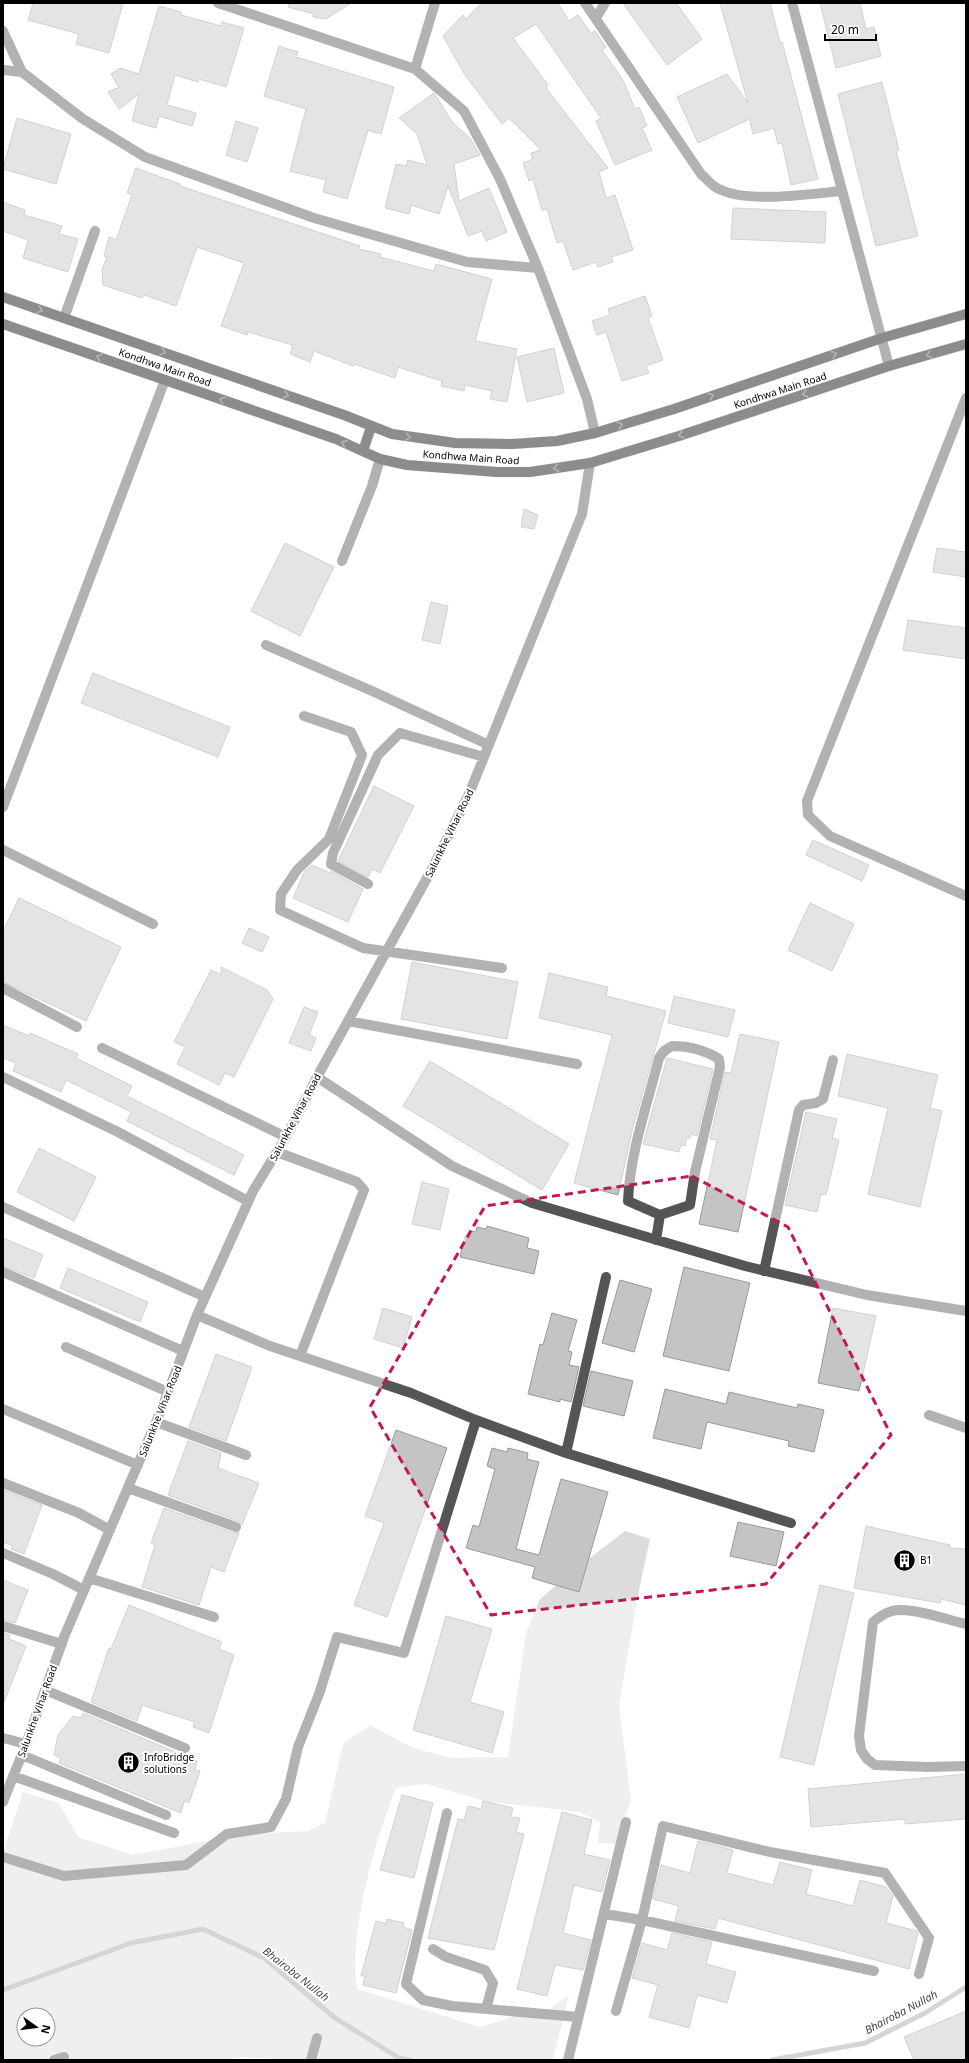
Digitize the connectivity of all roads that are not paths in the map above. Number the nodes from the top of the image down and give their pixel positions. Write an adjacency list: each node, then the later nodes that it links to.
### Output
1 (218, 3): 8 (street)
2 (435, 3): 8 (street)
3 (585, 3): 6 (street)
4 (605, 3): 6 (street)
5 (792, 3): 11 (street)
6 (596, 18): 11 (street)
7 (3, 31): 10 (street)
8 (416, 69): 13 (street)
9 (3, 70): 10 (street)
10 (22, 72): 13 (street)
11 (842, 191): 18 (street)
12 (96, 231): 16 (street)
13 (538, 268): 24 (street)
14 (3, 297): 16 (main road, Kondhwa Main Road, one-way to 16)
15 (966, 314): 18 (main road, Kondhwa Main Road)
16 (64, 318): 23 (main road, Kondhwa Main Road, one-way to 23)
17 (3, 324): 21 (main road, Kondhwa Main Road, one-way to 17)
18 (882, 338): 20 (street); 24 (main road, Kondhwa Main Road, one-way to 18)
19 (966, 344): 20 (main road, Kondhwa Main Road, one-way to 20)
20 (889, 366): 27 (main road, Kondhwa Main Road, one-way to 27)
21 (165, 380): 25 (main road, Kondhwa Main Road, one-way to 21); 33 (street)
22 (966, 398): 36 (street)
23 (371, 426): 24 (main road, Kondhwa Main Road, one-way to 24); 25 (main road)
24 (595, 433)
25 (363, 451): 26 (main road, Kondhwa Main Road)
26 (380, 459): 27 (main road, Kondhwa Main Road, one-way to 26); 28 (street)
27 (590, 463): 31 (street, Salunkhe Vihar Road)
28 (342, 561)
29 (266, 645): 31 (street)
30 (304, 716): 38 (street)
31 (489, 745): 32 (street, Salunkhe Vihar Road)
32 (484, 757): 35 (street); 38 (street, Salunkhe Vihar Road)
33 (3, 807)
34 (3, 850): 37 (street)
35 (368, 884)
36 (966, 896)
37 (153, 924)
38 (387, 952): 39 (street); 41 (street, Salunkhe Vihar Road)
39 (502, 968)
40 (3, 988): 42 (street)
41 (348, 1021): 45 (street); 47 (street, Salunkhe Vihar Road)
42 (76, 1028)
43 (102, 1048): 48 (street)
44 (833, 1060): 54 (street)
45 (577, 1064)
46 (3, 1077): 50 (street)
47 (316, 1077): 48 (street, Salunkhe Vihar Road); 53 (street)
48 (286, 1137): 49 (street, Salunkhe Vihar Road)
49 (277, 1152): 50 (street, Salunkhe Vihar Road); 62 (street)
50 (248, 1201): 57 (street, Salunkhe Vihar Road)
51 (3, 1206): 57 (street)
52 (660, 1216): 52 (street); 53 (street)
53 (656, 1240): 54 (street)
54 (764, 1271): 58 (street)
55 (3, 1272): 61 (street)
56 (606, 1277): 69 (street)
57 (205, 1297): 59 (street, Salunkhe Vihar Road)
58 (966, 1311)
59 (197, 1315): 61 (street, Salunkhe Vihar Road); 62 (street)
60 (66, 1347): 63 (street)
61 (183, 1351): 63 (street, Salunkhe Vihar Road)
62 (300, 1356): 66 (street)
63 (168, 1392): 67 (street, Salunkhe Vihar Road)
64 (3, 1409): 71 (street)
65 (929, 1415): 68 (street)
66 (476, 1420): 69 (street); 96 (street)
67 (156, 1422): 70 (street); 71 (street, Salunkhe Vihar Road)
68 (966, 1428)
69 (566, 1453): 74 (street)
70 (246, 1455)
71 (138, 1465): 73 (street, Salunkhe Vihar Road)
72 (3, 1483): 76 (street)
73 (128, 1488): 75 (street); 76 (street, Salunkhe Vihar Road)
74 (791, 1523)
75 (236, 1527)
76 (110, 1530): 78 (street, Salunkhe Vihar Road)
77 (3, 1553): 79 (street)
78 (89, 1578): 79 (street, Salunkhe Vihar Road); 80 (street)
79 (84, 1590): 83 (street, Salunkhe Vihar Road)
80 (214, 1617)
81 (966, 1624): 89 (street)
82 (3, 1626): 83 (street)
83 (62, 1644): 84 (street, Salunkhe Vihar Road)
84 (46, 1690): 86 (street, Salunkhe Vihar Road); 87 (street)
85 (3, 1738): 86 (street)
86 (26, 1744): 88 (street, Salunkhe Vihar Road)
87 (186, 1748)
88 (22, 1755): 90 (street, Salunkhe Vihar Road); 93 (street)
89 (966, 1766)
90 (13, 1776): 91 (street, Salunkhe Vihar Road); 95 (street)
91 (3, 1802)
92 (447, 1813): 102 (street)
93 (166, 1815)
94 (626, 1822): 97 (street)
95 (174, 1833)
96 (3, 1857)
97 (605, 1914): 98 (street); 104 (street)
98 (642, 1920): 100 (street); 101 (street); 103 (street)
99 (432, 1949): 102 (street)
100 (874, 1970)
101 (919, 1974)
102 (486, 2010): 104 (street)
103 (616, 2011)
104 (578, 2017): 107 (street)
105 (317, 2038): 106 (street)
106 (311, 2060)
107 (568, 2060)

